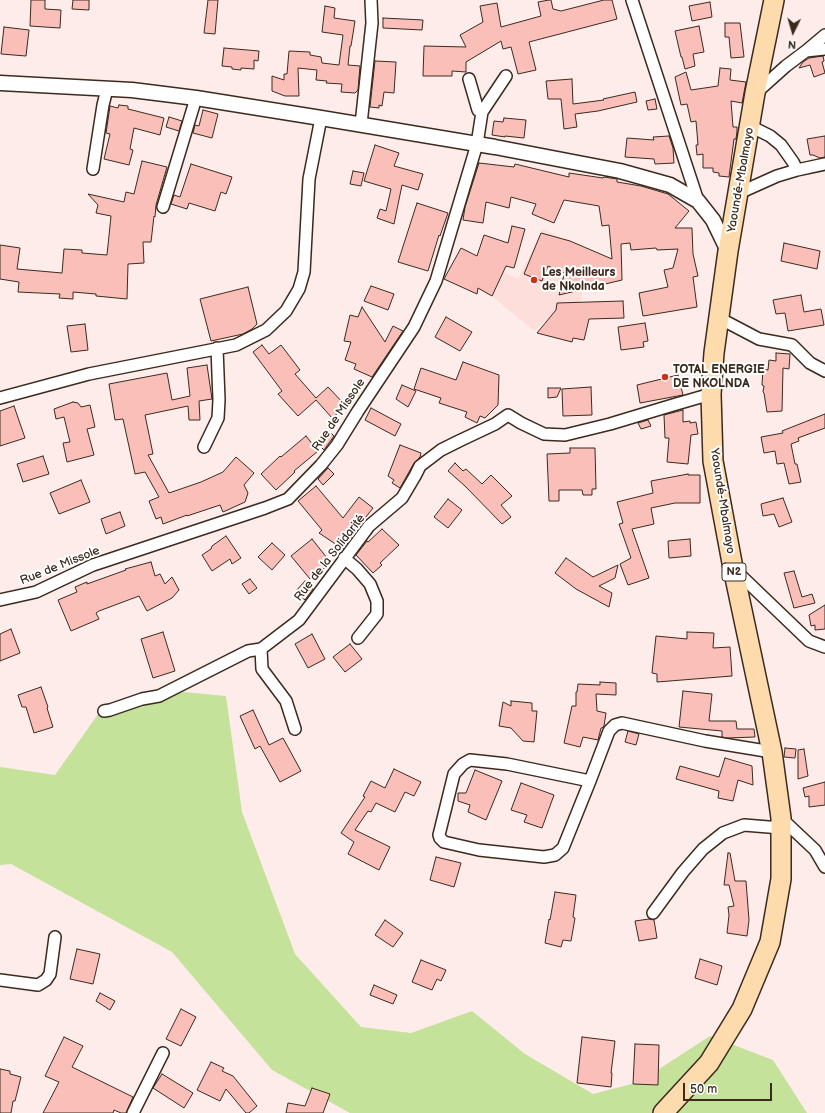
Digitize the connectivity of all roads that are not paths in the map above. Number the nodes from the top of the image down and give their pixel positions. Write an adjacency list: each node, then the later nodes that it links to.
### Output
1 (371, 0): 15 (street)
2 (632, 0): 22 (street)
3 (774, 0): 11 (highway, Yaoundé-Mbalmayo / N2)
4 (825, 35): 6 (street)
5 (825, 49): 6 (street)
6 (806, 51): 11 (street)
7 (506, 76): 13 (street)
8 (469, 79): 13 (street)
9 (0, 83): 10 (street)
10 (107, 89): 12 (street); 19 (street)
11 (756, 93): 16 (highway, Yaoundé-Mbalmayo / N2)
12 (196, 98): 14 (street); 23 (street)
13 (482, 112): 17 (street, Rue de Missole)
14 (321, 118): 15 (street); 26 (street)
15 (361, 124): 17 (street)
16 (750, 126): 20 (street); 21 (highway, Yaoundé-Mbalmayo / N2)
17 (477, 144): 22 (street); 33 (street, Rue de Missole)
18 (825, 164): 20 (street)
19 (93, 169)
20 (796, 170): 21 (street)
21 (739, 193): 24 (highway, Yaoundé-Mbalmayo / N2)
22 (698, 201): 24 (street)
23 (163, 207)
24 (728, 251): 25 (highway, Yaoundé-Mbalmayo / N2)
25 (719, 318): 27 (street); 28 (highway, Yaoundé-Mbalmayo / N2)
26 (217, 348): 29 (street); 30 (street)
27 (825, 371)
28 (711, 394): 31 (street, Rue de la Solidarité); 32 (highway, Yaoundé-Mbalmayo / N2)
29 (0, 398)
30 (204, 447)
31 (344, 558): 34 (street); 36 (street, Rue de la Solidarité)
32 (733, 568): 35 (street); 39 (highway, Yaoundé-Mbalmayo / N2)
33 (0, 600)
34 (358, 638)
35 (825, 647)
36 (261, 649): 37 (street); 38 (street)
37 (104, 711)
38 (295, 728)
39 (772, 752): 40 (street); 41 (highway, Yaoundé-Mbalmayo / N2)
40 (590, 781): 40 (street)
41 (781, 823): 42 (street); 43 (street); 48 (highway, Yaoundé-Mbalmayo / N2)
42 (825, 867)
43 (653, 913)
44 (56, 937): 45 (street)
45 (0, 980)
46 (163, 1054): 47 (street)
47 (133, 1113)
48 (663, 1113)

